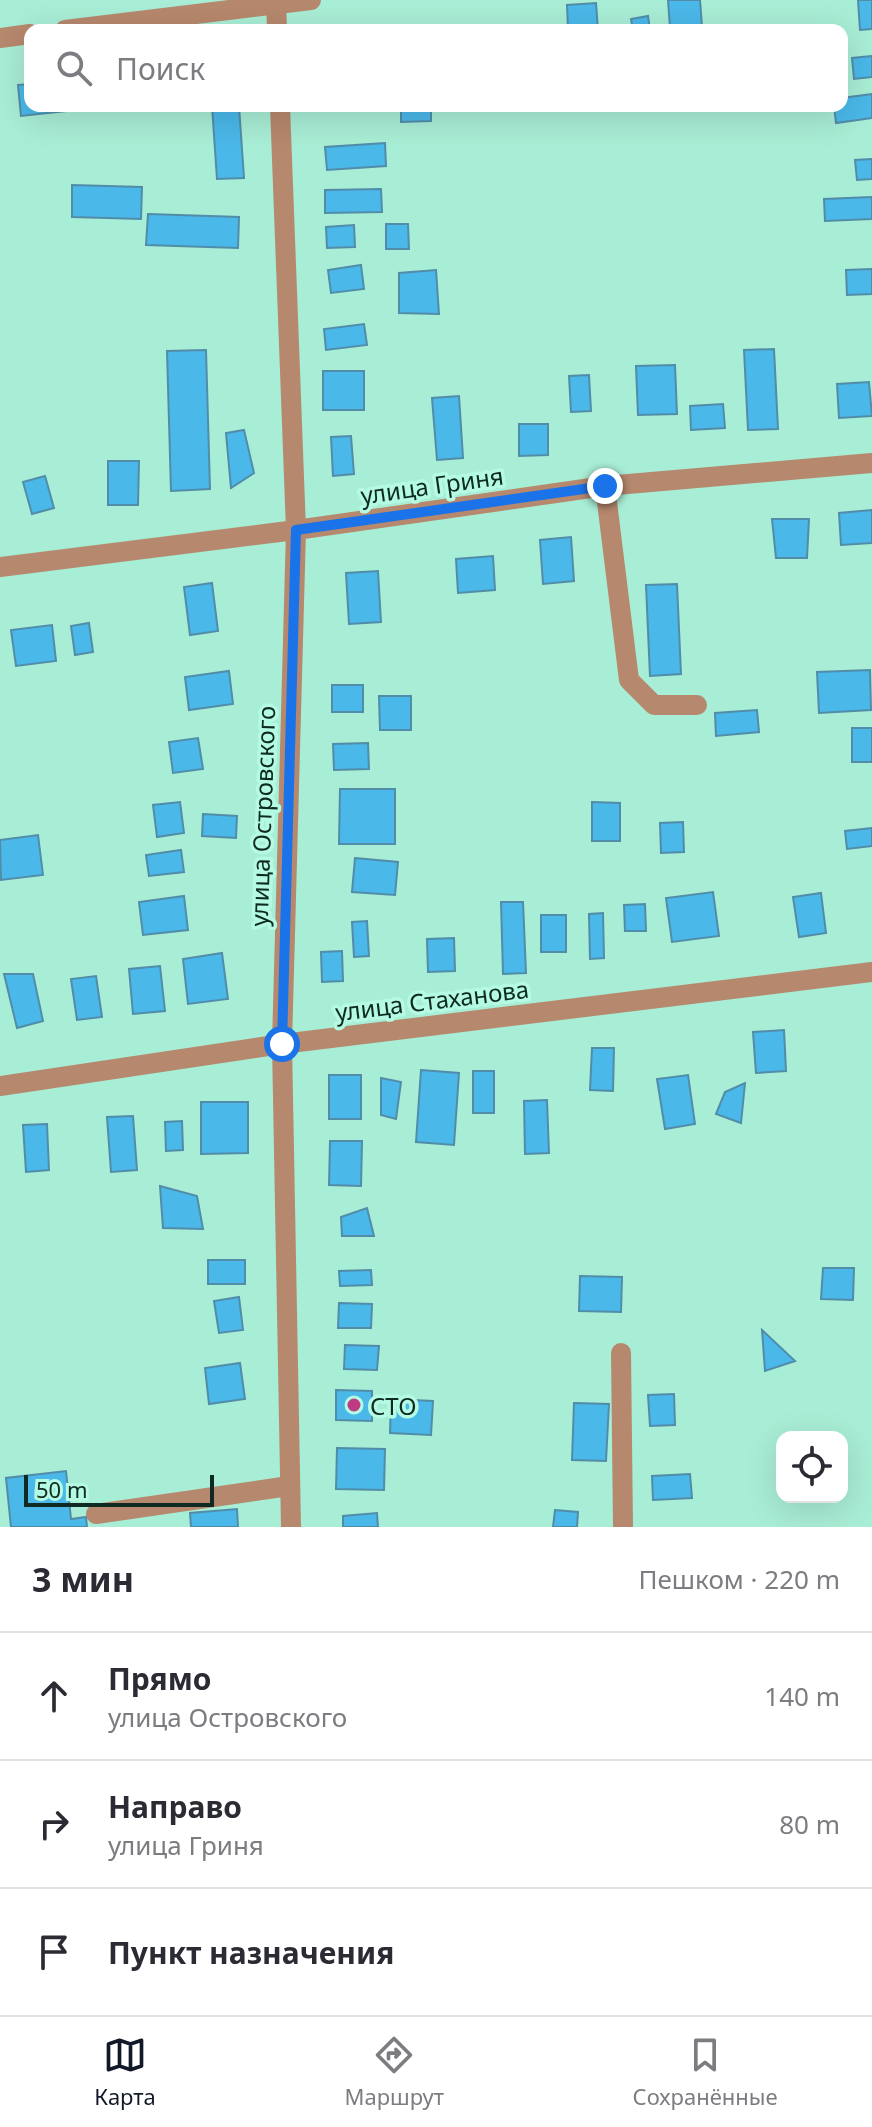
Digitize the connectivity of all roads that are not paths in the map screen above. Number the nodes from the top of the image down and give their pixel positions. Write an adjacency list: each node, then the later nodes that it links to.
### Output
1 (311, 0): 2 (street)
2 (276, 2): 3 (street); 4 (street)
3 (110, 24)
4 (277, 24)
5 (24, 35): 6 (street)
6 (0, 38)
7 (280, 112): 10 (street, улица Островского)
8 (872, 463): 9 (street, улица Гриня)
9 (605, 486): 10 (street, улица Гриня); 12 (street)
10 (296, 530): 11 (street, улица Гриня); 14 (street, улица Островского)
11 (0, 567)
12 (697, 705)
13 (872, 972): 14 (street, улица Стаханова)
14 (282, 1044): 15 (street, улица Стаханова); 17 (street, улица Островского)
15 (0, 1086)
16 (621, 1353): 20 (street)
17 (289, 1486): 18 (street); 19 (street, улица Островского)
18 (96, 1514)
19 (291, 1527)
20 (623, 1527)

